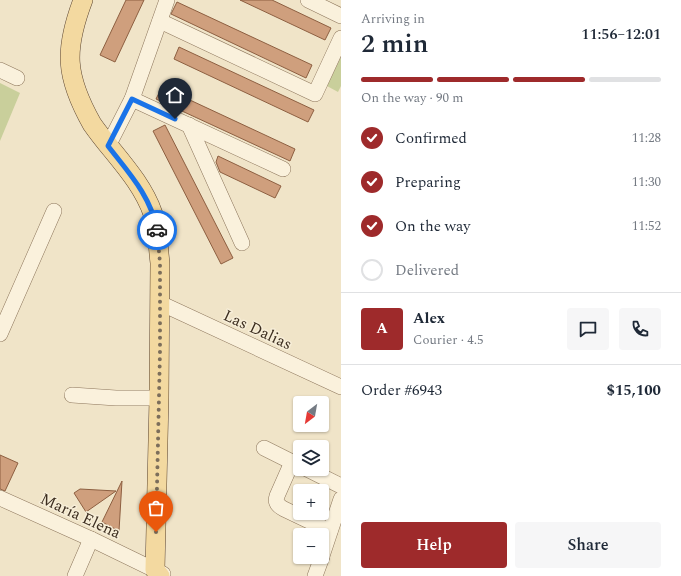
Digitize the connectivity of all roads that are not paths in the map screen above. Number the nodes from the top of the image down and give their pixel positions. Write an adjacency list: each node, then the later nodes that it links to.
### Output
1 (84, 0): 11 (main road)
2 (167, 0): 5 (street)
3 (308, 0): 4 (street)
4 (341, 16)
5 (160, 21): 6 (street); 9 (street)
6 (341, 38)
7 (0, 70): 8 (street)
8 (17, 78)
9 (132, 99): 10 (street); 11 (street)
10 (188, 125): 12 (street); 14 (street)
11 (108, 146): 15 (main road)
12 (283, 169)
13 (54, 211): 16 (street)
14 (242, 243)
15 (160, 303): 17 (street, Las Dalias); 19 (main road)
16 (0, 334)
17 (341, 387)
18 (72, 395): 19 (street)
19 (159, 398): 31 (main road)
20 (264, 448): 21 (street)
21 (293, 462)
22 (293, 469): 27 (street)
23 (321, 476): 24 (street)
24 (341, 486)
25 (0, 498): 29 (street, María Elena)
26 (341, 500): 27 (street)
27 (330, 531): 28 (street)
28 (329, 534)
29 (91, 539): 31 (street, María Elena); 32 (street)
30 (319, 564): 33 (street)
31 (157, 574)
32 (75, 576)
33 (315, 576)

